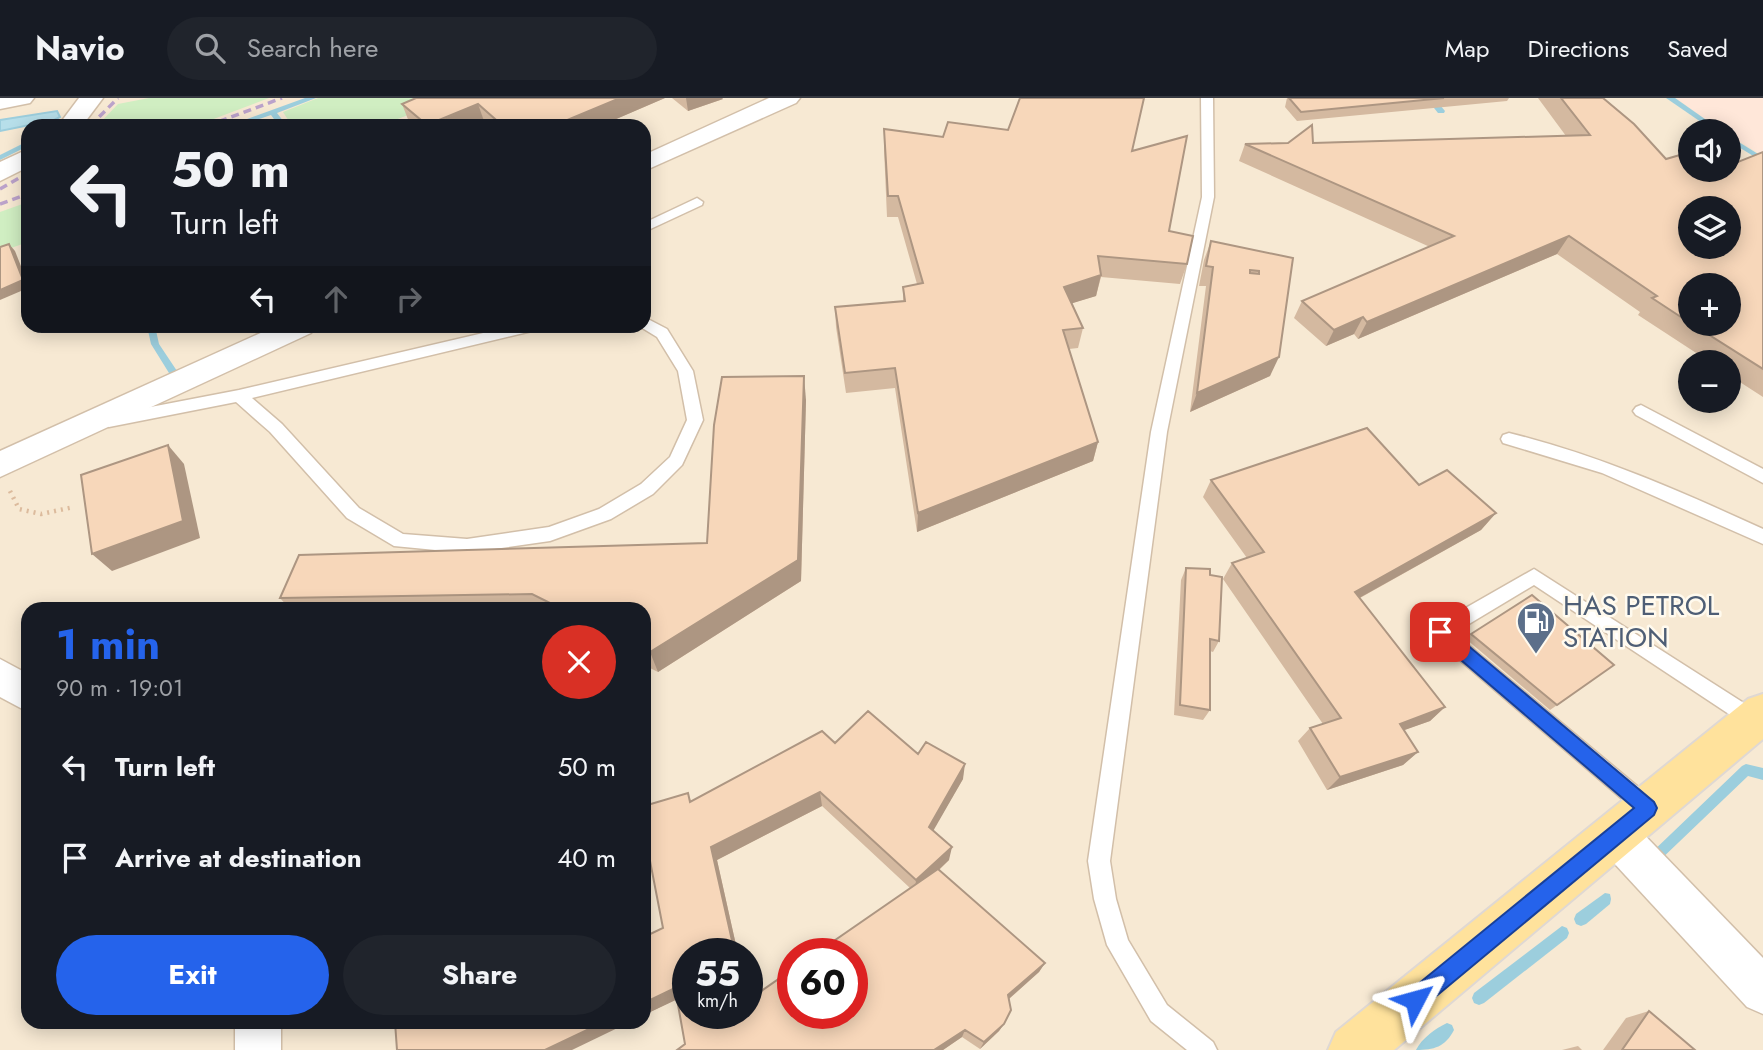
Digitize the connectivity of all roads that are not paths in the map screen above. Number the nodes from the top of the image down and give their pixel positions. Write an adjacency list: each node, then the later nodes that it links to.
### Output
1 (22, 98): 5 (street)
2 (91, 98): 6 (street)
3 (788, 98): 8 (street)
4 (1207, 98): 29 (lane)
5 (0, 102)
6 (76, 119)
7 (21, 160): 9 (street)
8 (651, 161)
9 (0, 173)
10 (698, 202): 11 (lane)
11 (651, 225)
12 (651, 326): 15 (lane)
13 (286, 333): 17 (street)
14 (503, 333): 15 (lane)
15 (239, 396): 17 (lane)
16 (1641, 411): 20 (lane)
17 (90, 424): 19 (street)
18 (1509, 439): 21 (lane)
19 (4, 475)
20 (1763, 477)
21 (1763, 537)
22 (0, 676): 23 (street)
23 (21, 690)
24 (1759, 717): 25 (main road); 25 (lane)
25 (1632, 822): 26 (street); 30 (main road)
26 (1763, 991)
27 (258, 1029): 28 (street)
28 (258, 1050)
29 (1205, 1050)
30 (1354, 1050)

